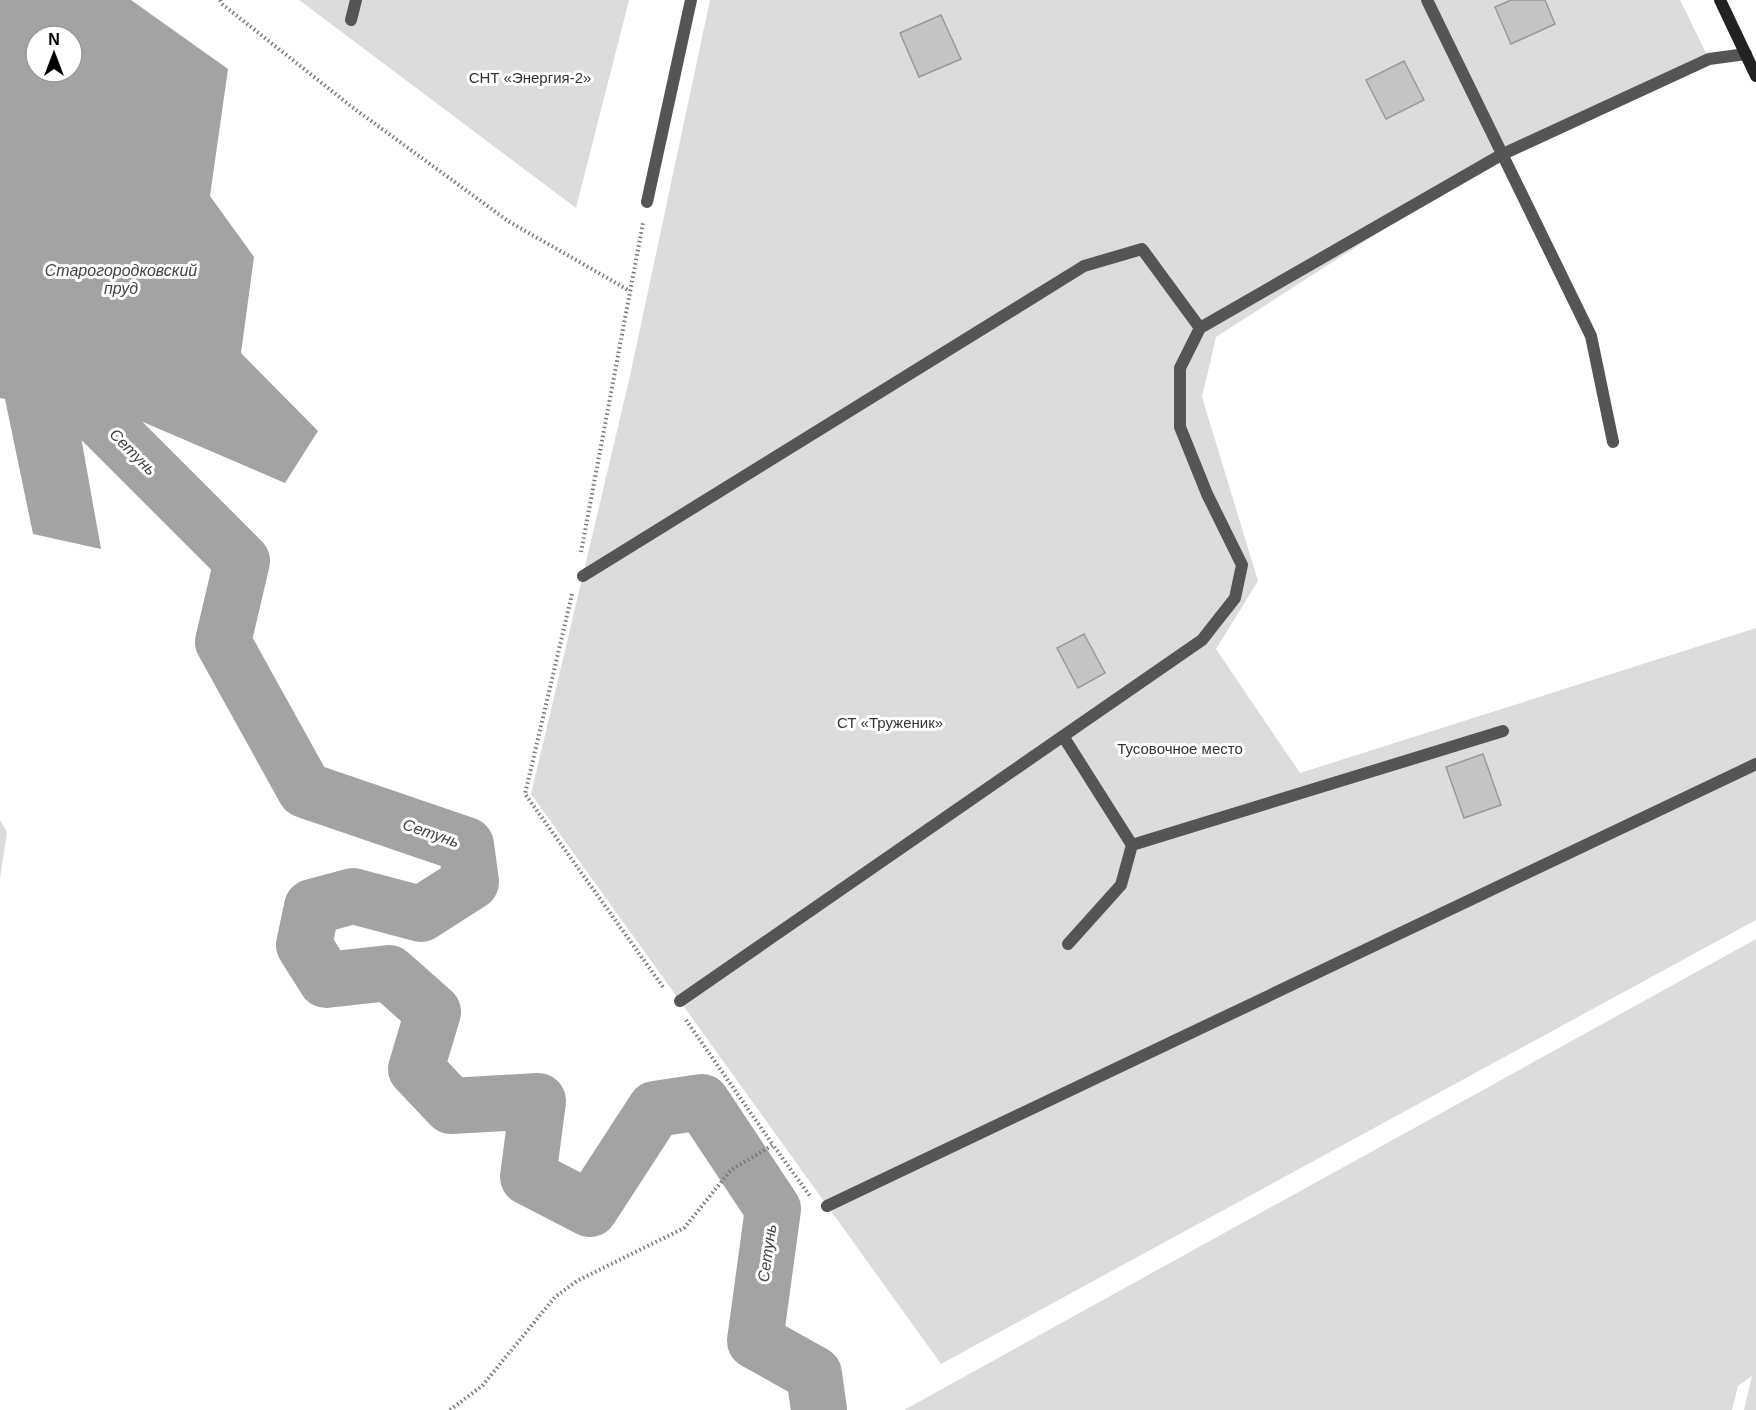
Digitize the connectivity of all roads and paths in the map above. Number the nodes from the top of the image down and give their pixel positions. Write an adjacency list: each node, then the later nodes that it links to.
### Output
1 (220, 0): 11 (path)
2 (356, 0): 6 (lane)
3 (691, 0): 10 (lane)
4 (1426, 0): 9 (lane)
5 (1720, 0): 7 (main road)
6 (351, 20)
7 (1746, 54): 8 (main road); 9 (lane)
8 (1756, 76)
9 (1501, 154): 12 (lane); 13 (lane)
10 (647, 202): 11 (path)
11 (630, 291): 14 (path)
12 (1200, 327): 15 (lane); 18 (lane)
13 (1613, 442)
14 (581, 552)
15 (583, 576)
16 (573, 589): 22 (path)
17 (1503, 731): 20 (lane)
18 (1063, 736): 20 (lane); 22 (lane)
19 (1756, 764): 25 (lane)
20 (1132, 845): 21 (lane)
21 (1068, 944)
22 (675, 998)
23 (682, 1015): 24 (path)
24 (773, 1145): 25 (path); 26 (path)
25 (827, 1206)
26 (450, 1410)

